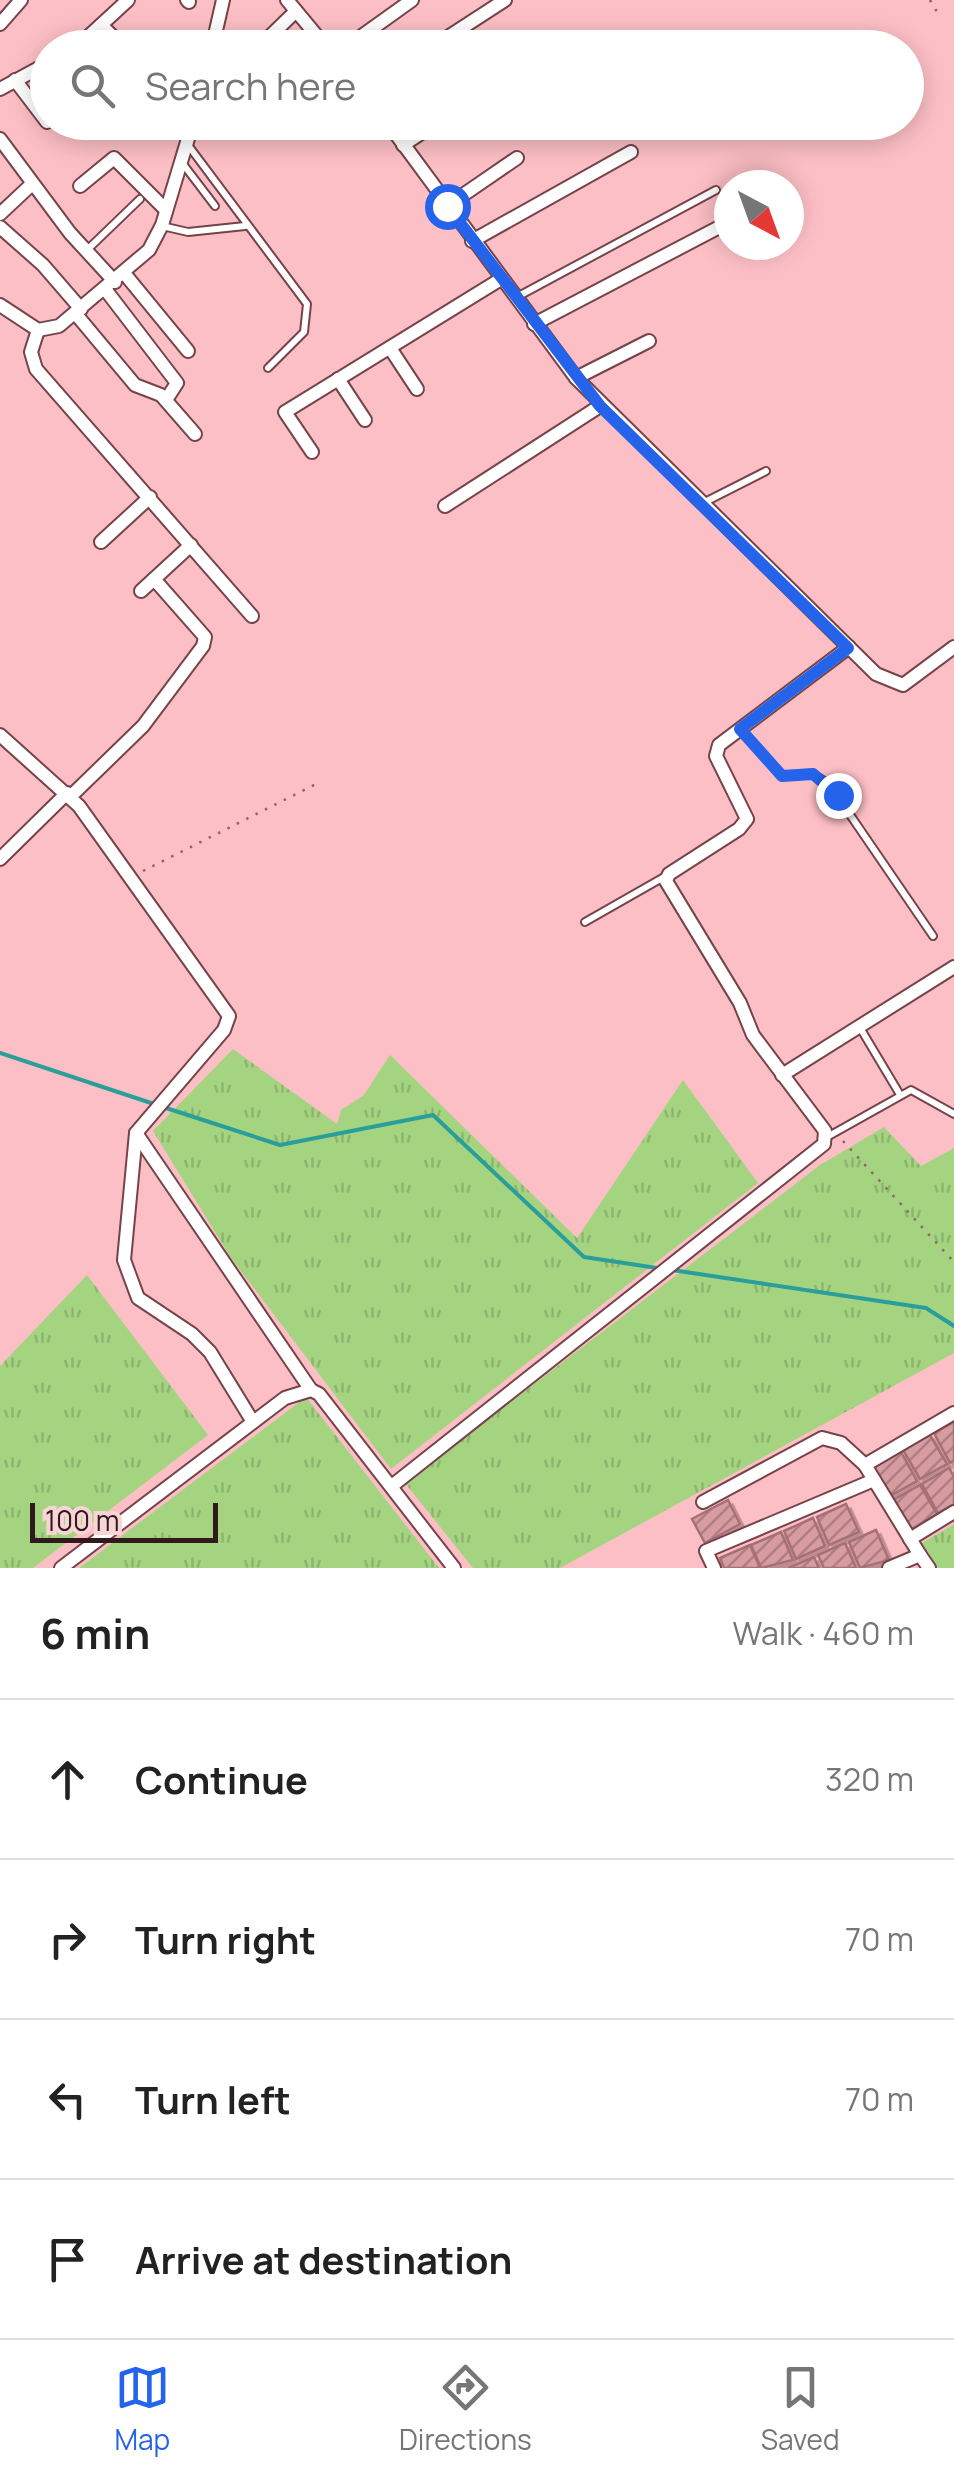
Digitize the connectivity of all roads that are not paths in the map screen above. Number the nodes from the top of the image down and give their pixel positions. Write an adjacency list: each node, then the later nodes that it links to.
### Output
1 (22, 0): 7 (street)
2 (128, 0): 8 (street)
3 (223, 0): 11 (street)
4 (412, 0): 14 (street)
5 (504, 0): 15 (street)
6 (293, 4): 12 (street); 13 (street)
7 (0, 24)
8 (100, 25): 9 (street); 10 (street)
9 (95, 30)
10 (105, 30)
11 (216, 30)
12 (272, 30)
13 (312, 30)
14 (370, 30)
15 (458, 30)
16 (30, 72): 17 (street)
17 (14, 80): 18 (street); 19 (street)
18 (0, 89)
19 (30, 100)
20 (0, 139): 29 (street)
21 (188, 140): 24 (street)
22 (401, 140): 25 (street)
23 (411, 140): 25 (street)
24 (187, 144): 28 (street); 38 (lane)
25 (404, 145): 34 (street)
26 (631, 152): 41 (street)
27 (517, 158): 34 (street)
28 (182, 162): 33 (lane); 35 (street)
29 (32, 184): 36 (street); 42 (street)
30 (80, 186): 35 (street)
31 (714, 191): 45 (lane)
32 (140, 199): 42 (lane)
33 (216, 206)
34 (447, 206): 41 (street)
35 (166, 210): 37 (street)
36 (0, 214)
37 (162, 226): 38 (lane); 44 (street)
38 (245, 226): 53 (lane)
39 (0, 227): 47 (street)
40 (714, 230): 48 (street)
41 (472, 241): 43 (street)
42 (86, 251): 44 (street)
43 (500, 279): 45 (street); 51 (street)
44 (115, 281): 47 (street); 52 (street); 57 (street)
45 (516, 298): 48 (street)
46 (0, 305): 49 (street)
47 (78, 311): 49 (street); 57 (street)
48 (534, 324): 54 (street)
49 (38, 330): 63 (street)
50 (649, 341): 54 (street)
51 (390, 348): 55 (street); 56 (street)
52 (188, 352)
53 (268, 368)
54 (576, 378): 58 (street)
55 (338, 380): 59 (street); 61 (street)
56 (418, 389)
57 (166, 400): 60 (street)
58 (600, 406): 64 (street); 65 (street)
59 (365, 420)
60 (195, 434)
61 (312, 452)
62 (766, 471): 64 (lane)
63 (150, 497): 66 (street); 67 (street)
64 (700, 504): 71 (street)
65 (445, 506)
66 (101, 542)
67 (191, 545): 68 (street); 70 (street)
68 (154, 579): 69 (street); 75 (street)
69 (140, 591)
70 (252, 616)
71 (848, 648): 72 (street); 73 (street)
72 (954, 648)
73 (740, 729): 77 (street); 79 (lane)
74 (0, 735): 75 (street)
75 (69, 795): 76 (street); 85 (street)
76 (0, 859)
77 (669, 874): 78 (lane); 82 (street)
78 (585, 922)
79 (933, 936)
80 (954, 967): 81 (street)
81 (859, 1026): 82 (street); 83 (lane)
82 (782, 1075): 86 (street)
83 (899, 1092): 84 (lane); 86 (lane)
84 (954, 1114)
85 (136, 1133): 87 (street); 89 (street)
86 (832, 1134): 92 (street)
87 (311, 1390): 89 (street); 92 (street)
88 (954, 1413): 90 (street)
89 (254, 1422): 97 (street)
90 (865, 1466): 91 (street); 93 (street)
91 (874, 1480): 95 (street); 99 (street)
92 (393, 1485): 98 (street)
93 (703, 1502)
94 (954, 1512): 95 (street)
95 (910, 1539): 96 (street)
96 (920, 1555): 100 (street); 101 (street)
97 (61, 1568)
98 (454, 1568)
99 (714, 1568)
100 (890, 1568)
101 (928, 1568)

